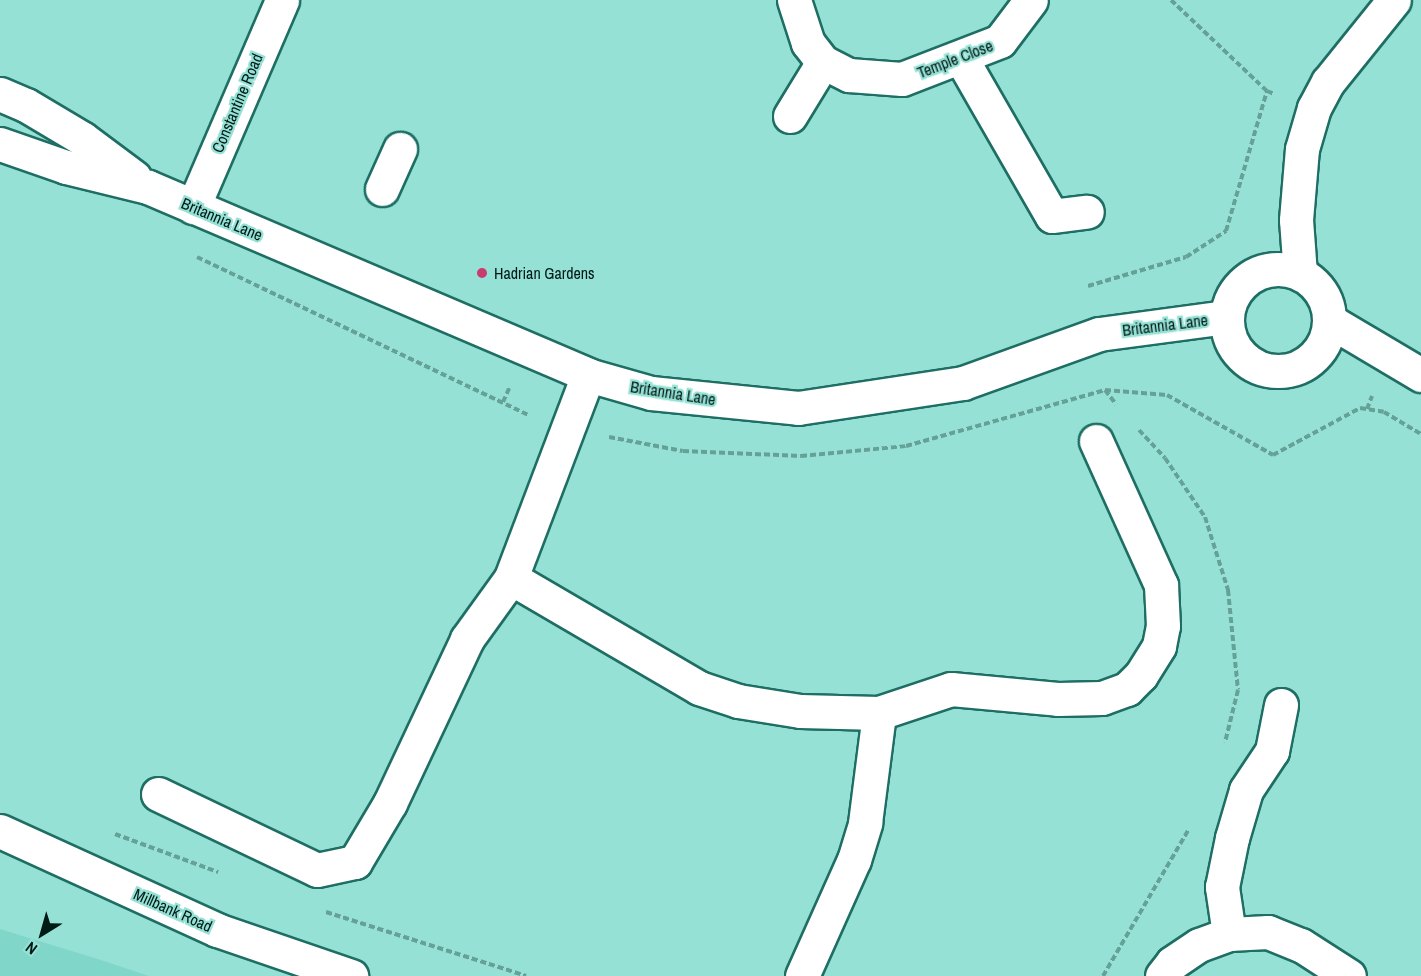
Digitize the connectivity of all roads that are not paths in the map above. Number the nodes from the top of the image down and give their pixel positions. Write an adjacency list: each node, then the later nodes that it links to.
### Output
1 (282, 0): 13 (street, Constantine Road)
2 (794, 0): 6 (street, Temple Close)
3 (1031, 0): 5 (street, Temple Close)
4 (1394, 0): 15 (street)
5 (961, 58): 6 (street, Temple Close); 14 (street)
6 (823, 62): 8 (street)
7 (0, 94): 11 (street, Britannia Lane)
8 (790, 116)
9 (0, 144): 11 (street, Britannia Lane)
10 (400, 149): 12 (street)
11 (148, 187): 13 (street, Britannia Lane)
12 (382, 189)
13 (193, 207): 18 (street, Britannia Lane)
14 (1087, 212)
15 (1300, 273): 16 (street, Britannia Lane); 17 (street)
16 (1227, 317): 17 (street, Britannia Lane); 18 (street, Britannia Lane)
17 (1330, 321): 19 (street)
18 (588, 375): 21 (street)
19 (1421, 375)
20 (1096, 441): 23 (street)
21 (511, 578): 23 (street); 24 (street)
22 (1281, 705): 26 (street)
23 (879, 713): 28 (street)
24 (158, 794)
25 (0, 831): 27 (street, Millbank Road)
26 (1230, 934): 29 (street); 30 (street)
27 (351, 976)
28 (802, 976)
29 (1162, 976)
30 (1349, 976)

